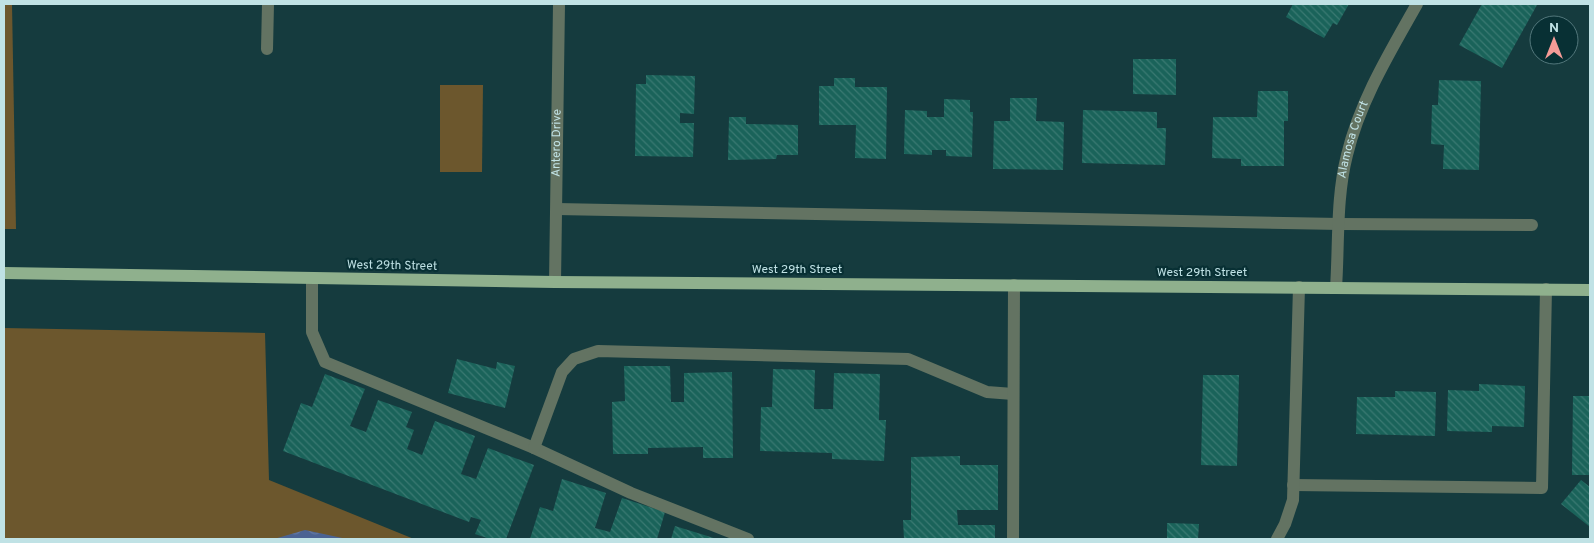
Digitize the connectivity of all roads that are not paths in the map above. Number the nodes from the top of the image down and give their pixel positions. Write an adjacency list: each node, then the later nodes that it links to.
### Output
1 (268, 4): 4 (street)
2 (559, 4): 5 (street, Antero Drive)
3 (1417, 4): 6 (street, Alamosa Court)
4 (266, 49)
5 (557, 209): 6 (street); 10 (street, Antero Drive)
6 (1340, 224): 7 (street); 13 (street, Alamosa Court)
7 (1532, 225)
8 (4, 273): 9 (main road, West 29th Street)
9 (312, 278): 10 (main road, West 29th Street); 17 (street)
10 (555, 282): 11 (main road, West 29th Street)
11 (1014, 285): 12 (main road, West 29th Street); 16 (street)
12 (1299, 288): 13 (main road, West 29th Street); 18 (street)
13 (1336, 288): 14 (main road, West 29th Street)
14 (1546, 290): 15 (main road, West 29th Street); 18 (street)
15 (1590, 290)
16 (1013, 394): 17 (street); 20 (street)
17 (534, 448): 19 (street)
18 (1293, 485): 21 (street)
19 (748, 539)
20 (1013, 539)
21 (1276, 539)

